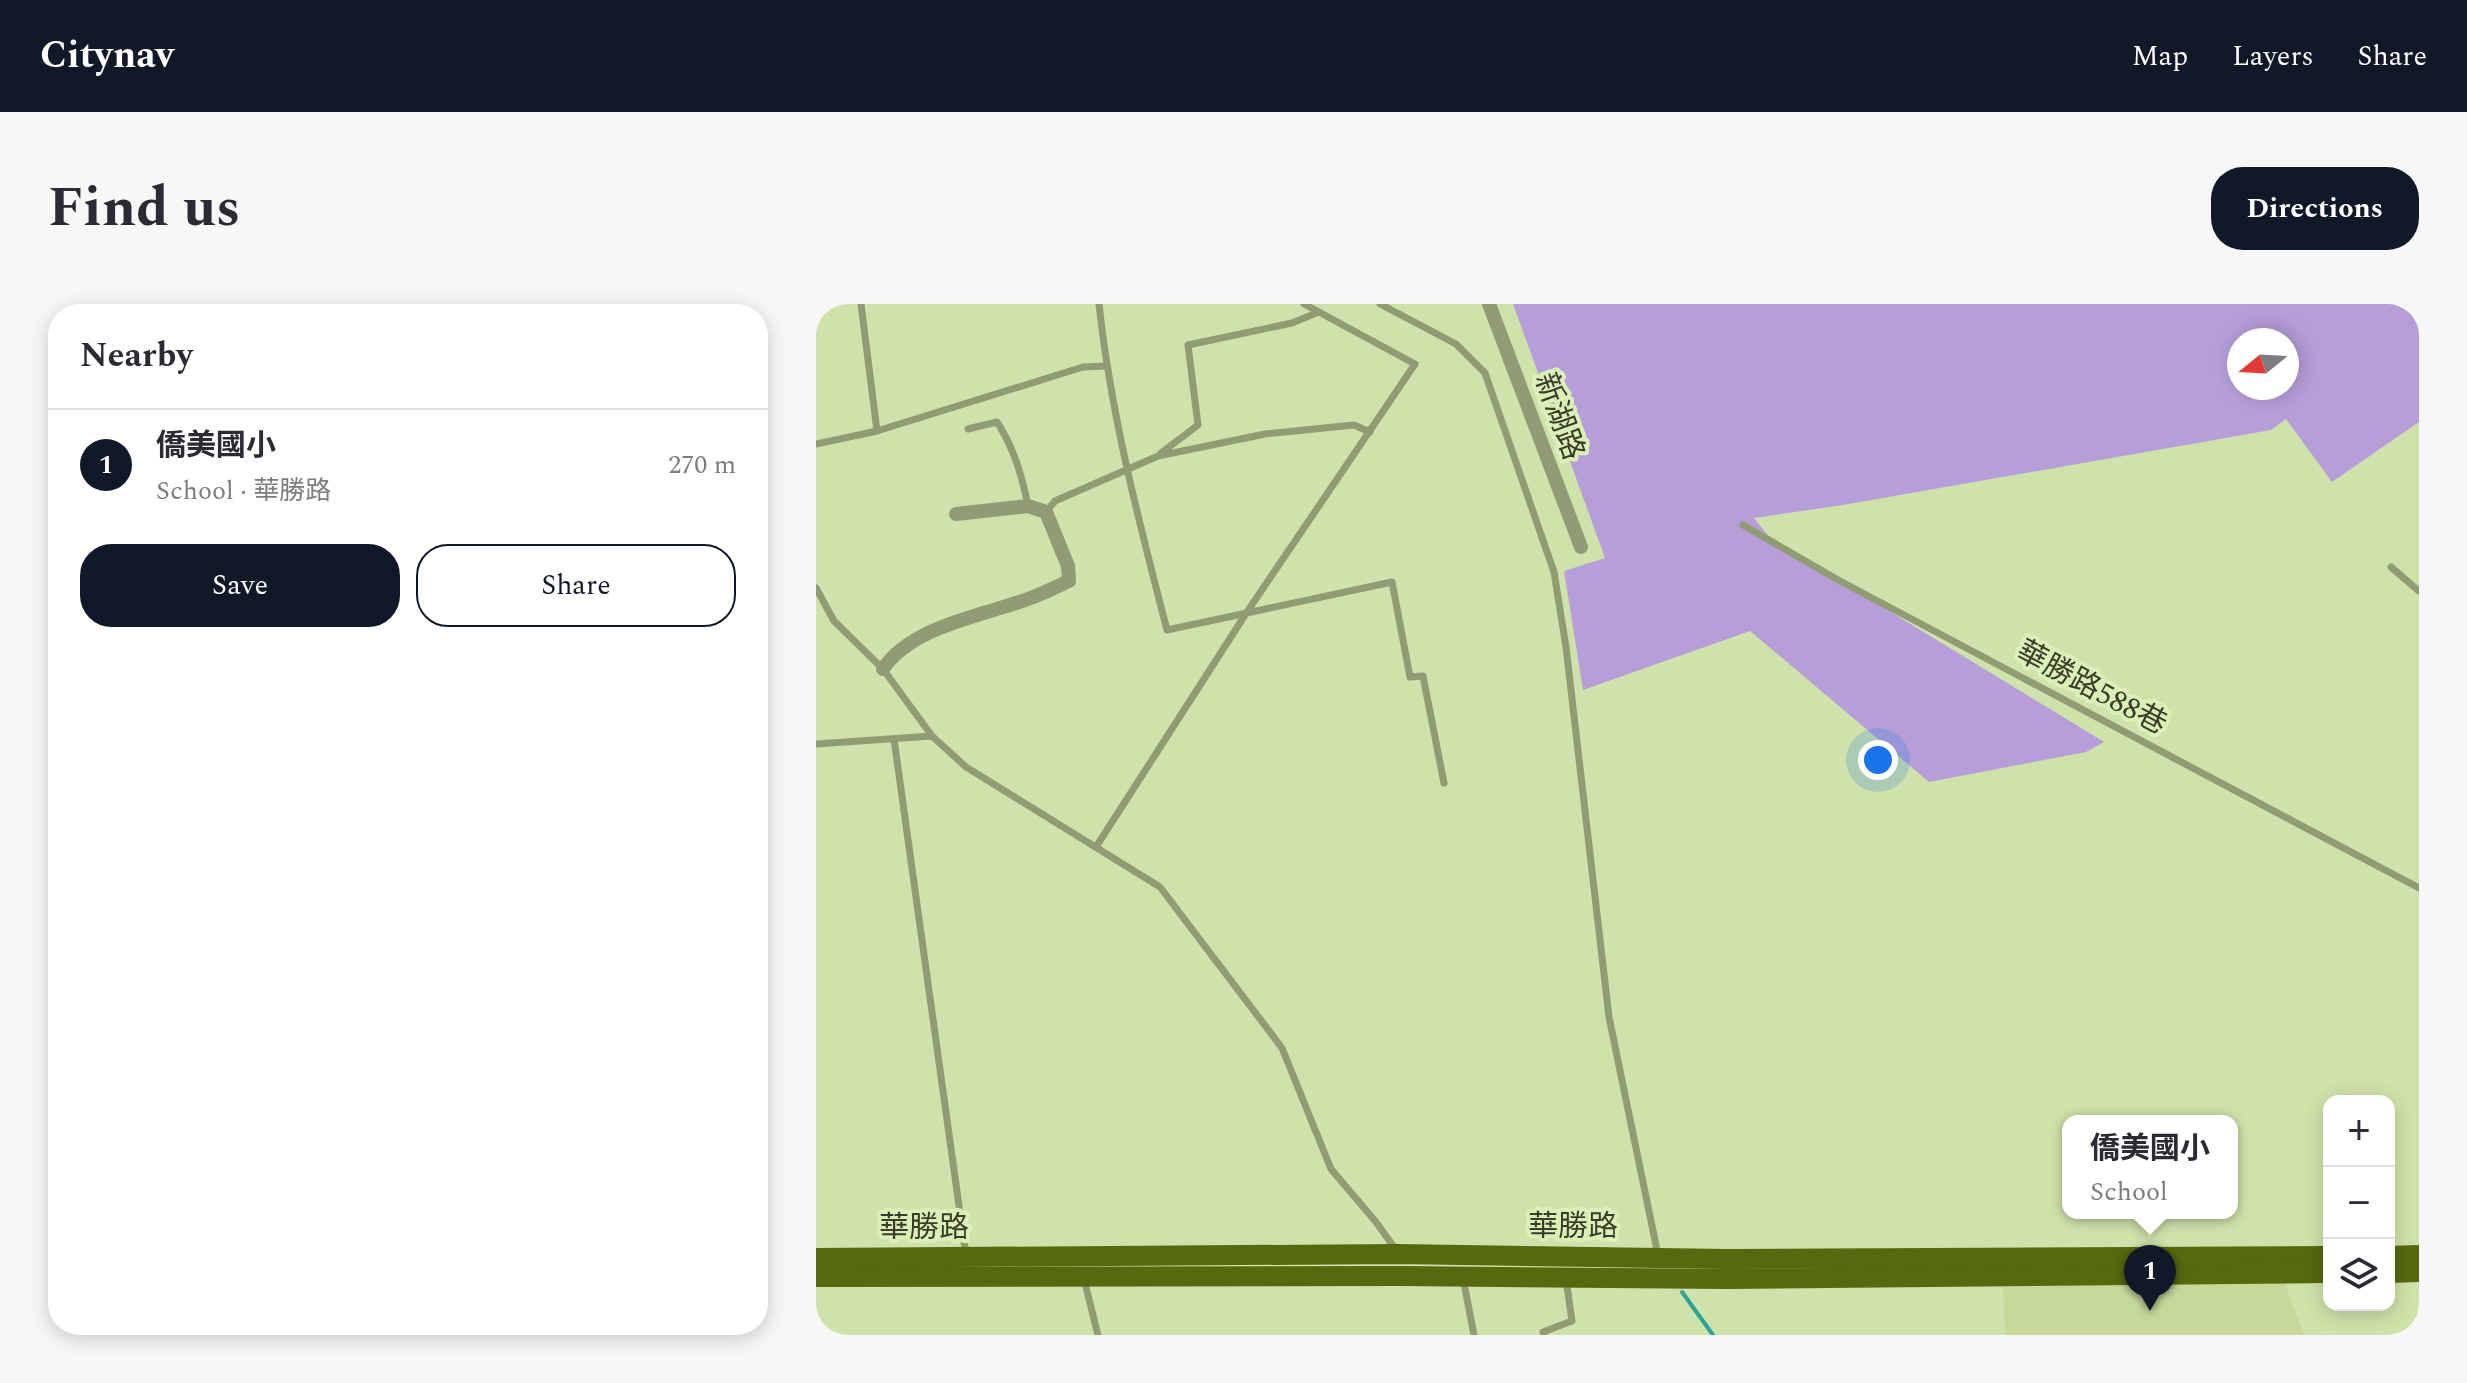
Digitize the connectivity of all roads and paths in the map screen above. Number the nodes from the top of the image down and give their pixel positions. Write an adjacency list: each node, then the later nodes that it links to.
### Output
1 (861, 304): 9 (lane)
2 (1099, 304): 7 (lane)
3 (1304, 304): 6 (lane)
4 (1380, 304): 40 (lane)
5 (1489, 304): 18 (street, 新湖路)
6 (1319, 312): 10 (lane); 12 (lane)
7 (1106, 366): 9 (lane); 13 (lane)
8 (968, 429): 14 (lane)
9 (877, 431): 11 (lane)
10 (1370, 432): 12 (lane); 22 (lane)
11 (816, 444)
12 (1158, 456): 13 (lane)
13 (1126, 468): 15 (lane); 22 (lane)
14 (1028, 506): 15 (street); 16 (street)
15 (1046, 512): 23 (street)
16 (956, 514)
17 (1743, 525): 29 (lane, 華勝路588巷)
18 (1581, 547)
19 (2391, 567): 21 (lane)
20 (816, 588): 23 (lane)
21 (2419, 591)
22 (1247, 612): 27 (lane); 28 (lane)
23 (883, 669): 24 (lane)
24 (932, 736): 25 (lane); 28 (lane)
25 (894, 739): 26 (lane); 38 (lane)
26 (816, 744)
27 (1444, 783)
28 (1096, 847): 30 (lane)
29 (2419, 888)
30 (1398, 1254): 32 (main road, 華勝路); 39 (main road, 華勝路); 43 (lane)
31 (2419, 1255): 34 (main road)
32 (1462, 1256): 40 (main road, 華勝路); 45 (lane)
33 (2323, 1256): 37 (main road, 華勝路)
34 (2395, 1257)
35 (816, 1258): 38 (main road, 華勝路)
36 (2395, 1260): 41 (main road)
37 (2156, 1265): 40 (main road, 華勝路); 42 (main road, 華勝路)
38 (965, 1266): 39 (main road, 華勝路); 44 (main road, 華勝路)
39 (1084, 1266): 43 (main road, 華勝路); 47 (lane)
40 (1658, 1267): 46 (main road, 華勝路)
41 (2419, 1272)
42 (2323, 1273)
43 (1400, 1276): 45 (main road, 華勝路)
44 (816, 1277)
45 (1463, 1277): 46 (main road, 華勝路); 48 (lane)
46 (1566, 1277): 49 (lane)
47 (1098, 1335)
48 (1474, 1335)
49 (1544, 1335)

